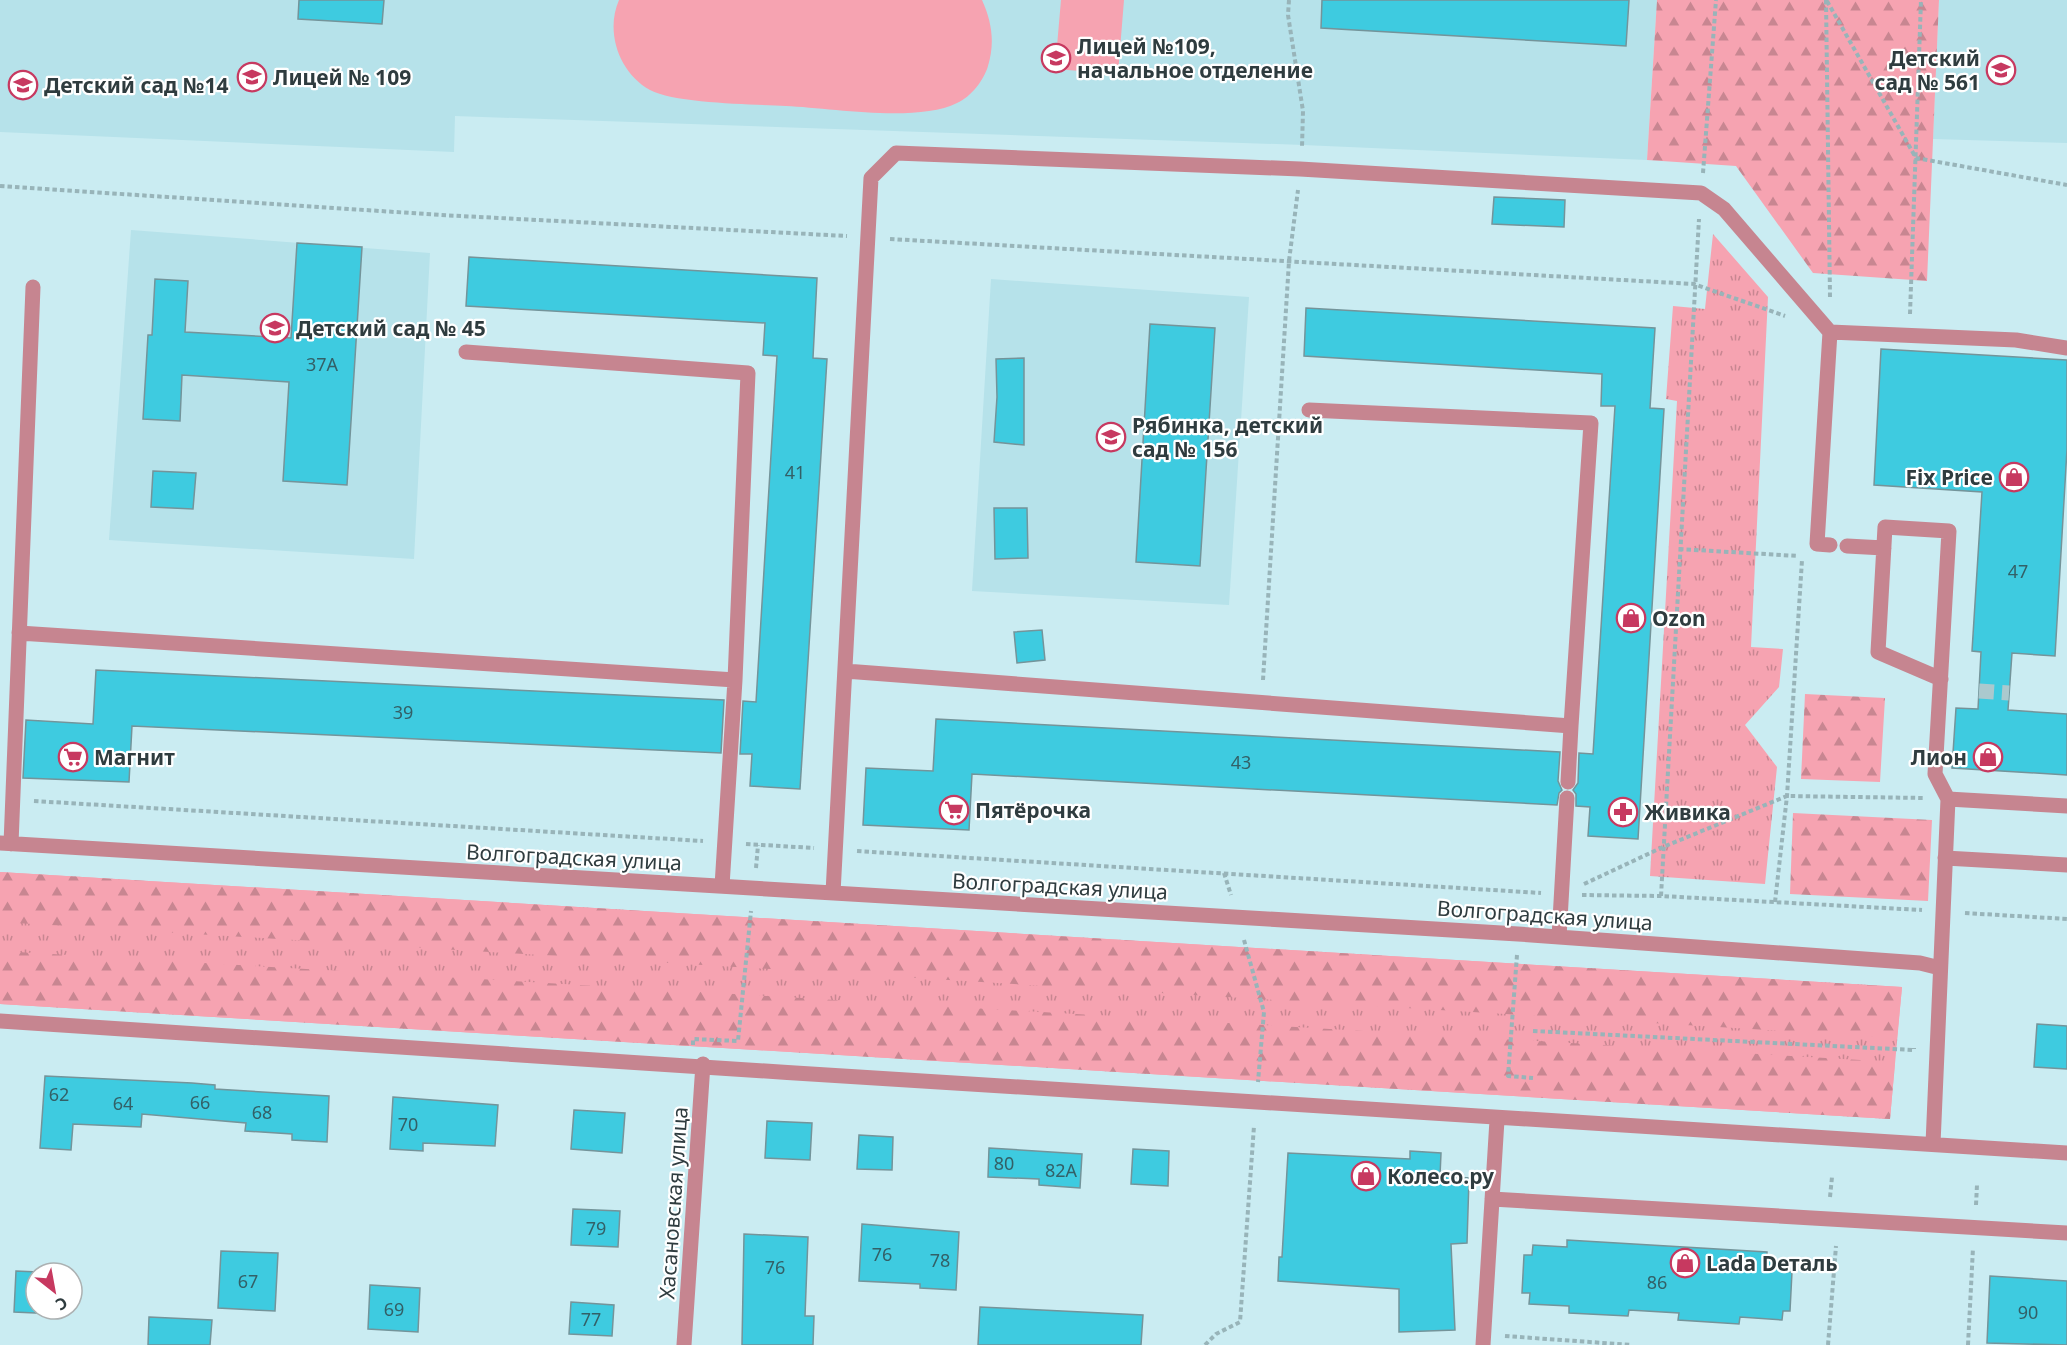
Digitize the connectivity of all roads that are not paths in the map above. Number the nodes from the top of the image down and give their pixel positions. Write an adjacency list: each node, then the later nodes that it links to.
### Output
1 (33, 287): 9 (street)
2 (1830, 332): 3 (street); 6 (street); 10 (street)
3 (2067, 348)
4 (466, 352): 12 (street)
5 (1309, 410): 13 (street)
6 (1830, 545)
7 (1847, 546): 8 (street)
8 (1884, 548): 11 (street); 11 (street)
9 (19, 633): 12 (street); 18 (street)
10 (845, 671): 13 (street); 22 (street)
11 (1941, 679): 16 (street)
12 (735, 680): 21 (street)
13 (1570, 726): 14 (street)
14 (1568, 782)
15 (1567, 798): 23 (street)
16 (1948, 799): 17 (street); 19 (street)
17 (2067, 806)
18 (5, 844): 21 (street, Волгоградская улица)
19 (1945, 858): 20 (street); 24 (street)
20 (2067, 865)
21 (722, 886): 22 (street, Волгоградская улица)
22 (833, 893): 23 (street, Волгоградская улица)
23 (1559, 937): 24 (street, Волгоградская улица)
24 (1940, 968): 28 (street)
25 (0, 1021): 26 (street)
26 (697, 1064): 27 (street); 32 (street, Хасановская улица)
27 (1497, 1120): 28 (street); 30 (street)
28 (1933, 1144): 29 (street)
29 (2067, 1153)
30 (1492, 1199): 31 (street); 33 (street)
31 (2067, 1233)
32 (684, 1345)
33 (1483, 1345)

